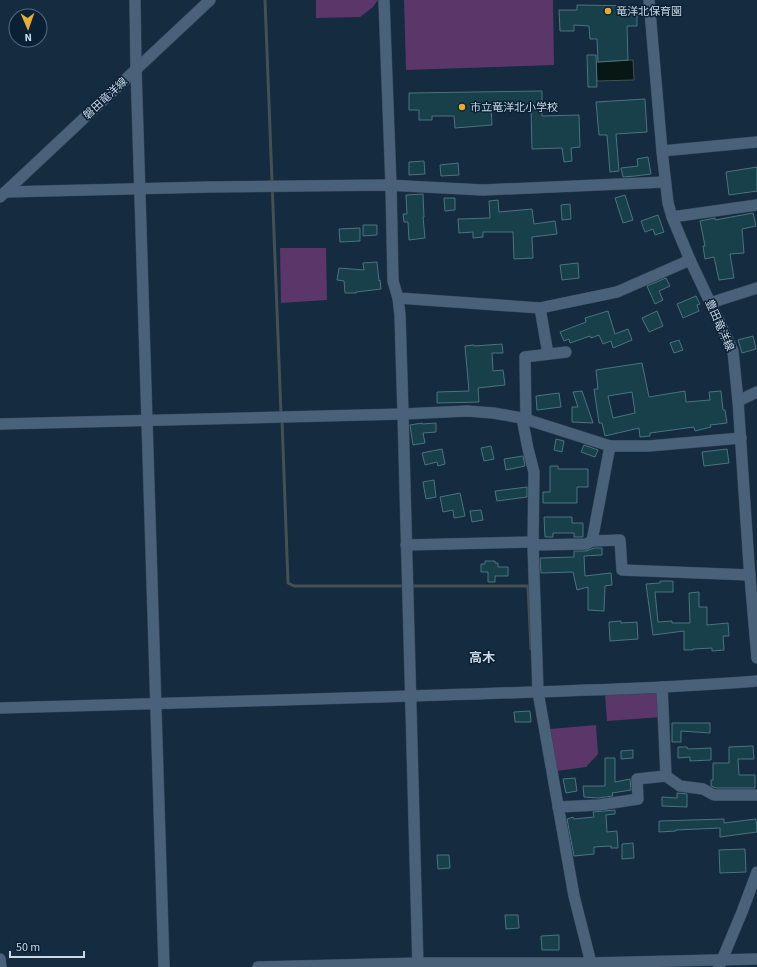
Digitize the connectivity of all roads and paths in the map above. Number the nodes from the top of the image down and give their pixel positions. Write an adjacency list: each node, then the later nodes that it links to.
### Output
1 (135, 0): 5 (street)
2 (210, 0): 5 (street, 磐田竜洋線)
3 (384, 0): 9 (street)
4 (649, 0): 7 (street, 豊田竜洋線)
5 (136, 68): 10 (street); 11 (street, 磐田竜洋線)
6 (757, 142): 7 (street)
7 (662, 151): 8 (street, 豊田竜洋線)
8 (665, 182): 9 (street); 13 (street, 豊田竜洋線)
9 (391, 185): 10 (street); 16 (street)
10 (141, 189): 11 (street); 25 (street)
11 (3, 195)
12 (757, 205): 13 (street)
13 (672, 217): 14 (street, 豊田竜洋線)
14 (690, 260): 17 (street, 豊田竜洋線); 18 (street)
15 (757, 288): 17 (street)
16 (398, 298): 18 (street); 23 (street)
17 (710, 303): 22 (street, 豊田竜洋線)
18 (540, 308): 20 (street)
19 (566, 352): 20 (street)
20 (548, 354): 24 (street)
21 (757, 392): 22 (street)
22 (738, 401): 27 (street, 豊田竜洋線)
23 (402, 414): 24 (street); 25 (street); 31 (street)
24 (524, 419): 28 (street); 30 (street)
25 (148, 420): 26 (street); 38 (street)
26 (0, 424)
27 (741, 438): 28 (street); 32 (street, 豊田竜洋線)
28 (610, 446): 29 (street)
29 (592, 541): 30 (street); 32 (street)
30 (533, 544): 31 (street); 36 (street)
31 (406, 545): 37 (street)
32 (752, 568): 33 (street, 豊田竜洋線)
33 (757, 658)
34 (757, 681): 35 (street)
35 (662, 687): 36 (street); 40 (street)
36 (538, 692): 37 (street); 42 (street)
37 (411, 696): 38 (street); 47 (street)
38 (156, 705): 39 (street); 50 (street)
39 (0, 708)
40 (666, 776): 41 (street); 42 (street)
41 (757, 795)
42 (558, 807): 48 (street)
43 (757, 872): 46 (street)
44 (757, 958): 46 (street)
45 (0, 959): 49 (street)
46 (721, 963): 48 (street)
47 (418, 965): 48 (street); 51 (street)
48 (592, 965)
49 (1, 967)
50 (164, 967)
51 (258, 967)

